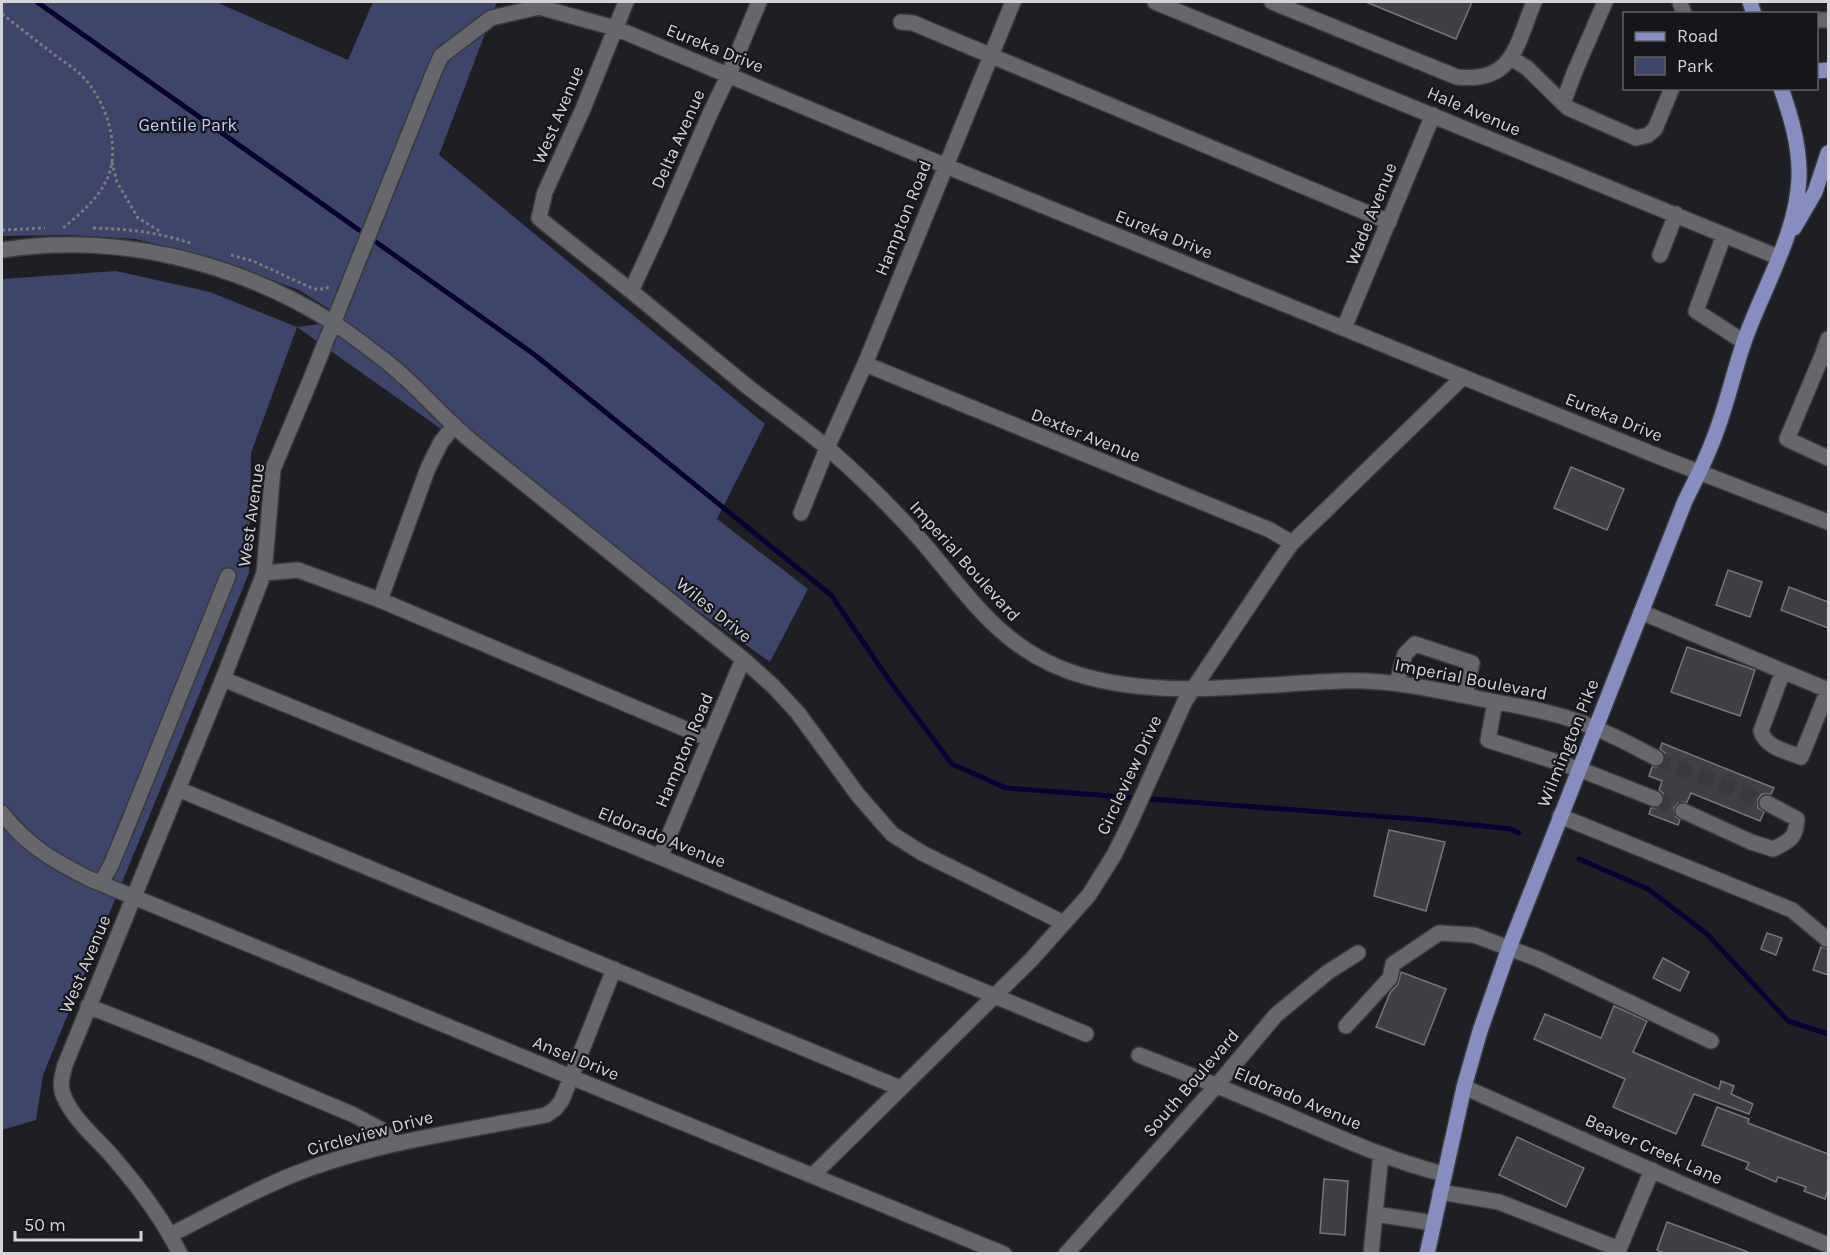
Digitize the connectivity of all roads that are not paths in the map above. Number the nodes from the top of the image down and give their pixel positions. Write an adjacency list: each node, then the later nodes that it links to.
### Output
1 (626, 2): 9 (street, West Avenue)
2 (759, 2): 12 (street, Delta Avenue)
3 (1013, 2): 10 (street, Hampton Road)
4 (1155, 2): 16 (street, Hale Avenue)
5 (1272, 2): 11 (street)
6 (1534, 2): 11 (street)
7 (1605, 2): 15 (street)
8 (901, 22): 10 (street)
9 (615, 28): 12 (street, Eureka Drive); 20 (street, West Avenue); 27 (street, West Avenue)
10 (991, 55): 18 (street, Hampton Road); 21 (street)
11 (1511, 58): 15 (street)
12 (729, 74): 18 (street, Eureka Drive); 26 (street, Delta Avenue)
13 (1671, 90): 15 (street)
14 (1782, 90): 25 (main road)
15 (1563, 103)
16 (1433, 115): 19 (street, Hale Avenue); 21 (street, Wade Avenue)
17 (1828, 153): 25 (main road)
18 (946, 166): 28 (street, Eureka Drive); 32 (street, Hampton Road)
19 (1676, 214): 22 (street, Hale Avenue); 24 (street)
20 (539, 218): 26 (street, Imperial Boulevard)
21 (1389, 222): 28 (street, Wade Avenue)
22 (1725, 235): 25 (street, Hale Avenue); 30 (street)
23 (2, 250): 27 (street, Wiles Drive)
24 (1660, 255)
25 (1778, 257): 30 (main road, Wilmington Pike)
26 (631, 291): 35 (street, Imperial Boulevard)
27 (333, 322): 34 (street, Wiles Drive); 41 (street, West Avenue)
28 (1344, 328): 33 (street, Eureka Drive)
29 (1828, 339): 31 (street)
30 (1744, 342): 37 (main road, Wilmington Pike)
31 (1825, 357): 36 (street)
32 (865, 364): 35 (street, Hampton Road); 40 (street, Dexter Avenue)
33 (1463, 377): 37 (street, Eureka Drive); 40 (street, Circleview Drive)
34 (454, 426): 43 (street); 45 (street, Wiles Drive)
35 (827, 448): 38 (street, Hampton Road); 49 (street, Imperial Boulevard)
36 (1828, 458)
37 (1699, 471): 39 (street, Eureka Drive); 44 (main road, Wilmington Pike)
38 (801, 513)
39 (1828, 522)
40 (1292, 543): 49 (street, Circleview Drive)
41 (264, 573): 43 (street); 47 (street, West Avenue)
42 (228, 576): 64 (street)
43 (380, 600): 54 (street)
44 (1641, 612): 46 (street); 53 (main road, Wilmington Pike)
45 (743, 658): 54 (street, Hampton Road); 66 (street, Wiles Drive)
46 (1783, 671): 50 (street); 50 (street)
47 (223, 679): 57 (street, West Avenue); 63 (street, Eldorado Avenue)
48 (1397, 683): 49 (street, Imperial Boulevard); 51 (street, Imperial Boulevard); 51 (street)
49 (1194, 689): 66 (street, Circleview Drive)
50 (1828, 690)
51 (1465, 695): 52 (street, Imperial Boulevard)
52 (1496, 702): 53 (street, Imperial Boulevard); 56 (street)
53 (1596, 728): 55 (street, Imperial Boulevard); 56 (main road, Wilmington Pike)
54 (710, 740): 63 (street, Hampton Road)
55 (1656, 758)
56 (1579, 769): 58 (street); 62 (main road, Wilmington Pike)
57 (178, 789): 65 (street, West Avenue); 70 (street)
58 (1655, 799)
59 (1767, 803): 60 (street)
60 (1683, 811)
61 (2, 813): 64 (street, Ansel Drive)
62 (1560, 816): 67 (street); 68 (main road, Wilmington Pike)
63 (660, 857): 71 (street, Eldorado Avenue)
64 (101, 884): 65 (street, Ansel Drive)
65 (134, 898): 72 (street, West Avenue); 77 (street, Ansel Drive)
66 (1064, 923): 71 (street, Circleview Drive)
67 (1828, 940)
68 (1509, 948): 73 (street); 75 (street); 79 (main road, Wilmington Pike)
69 (1358, 953): 78 (street, South Boulevard)
70 (614, 969): 77 (street); 80 (street)
71 (994, 996): 74 (street, Eldorado Avenue); 80 (street, Circleview Drive)
72 (88, 1006): 81 (street); 89 (street, West Avenue)
73 (1346, 1026)
74 (1086, 1034)
75 (1711, 1041)
76 (1139, 1055): 78 (street, Eldorado Avenue)
77 (571, 1077): 81 (street, Circleview Drive); 85 (street, Ansel Drive)
78 (1216, 1085): 82 (street, Eldorado Avenue); 93 (street, South Boulevard)
79 (1464, 1087): 83 (street, Beaver Creek Lane); 84 (main road, Wilmington Pike)
80 (900, 1088): 85 (street, Circleview Drive)
81 (395, 1144): 89 (street, Circleview Drive)
82 (1382, 1154): 84 (street, Eldorado Avenue); 87 (street)
83 (1652, 1170): 86 (street); 90 (street, Beaver Creek Lane)
84 (1444, 1174): 86 (main road, Wilmington Pike)
85 (813, 1175): 92 (street, Ansel Drive)
86 (1440, 1192): 88 (main road, Wilmington Pike)
87 (1376, 1214): 88 (street); 94 (street)
88 (1434, 1223): 95 (main road, Wilmington Pike)
89 (170, 1235): 91 (street)
90 (1828, 1245)
91 (180, 1254)
92 (1004, 1254)
93 (1066, 1254)
94 (1371, 1254)
95 (1427, 1254)

